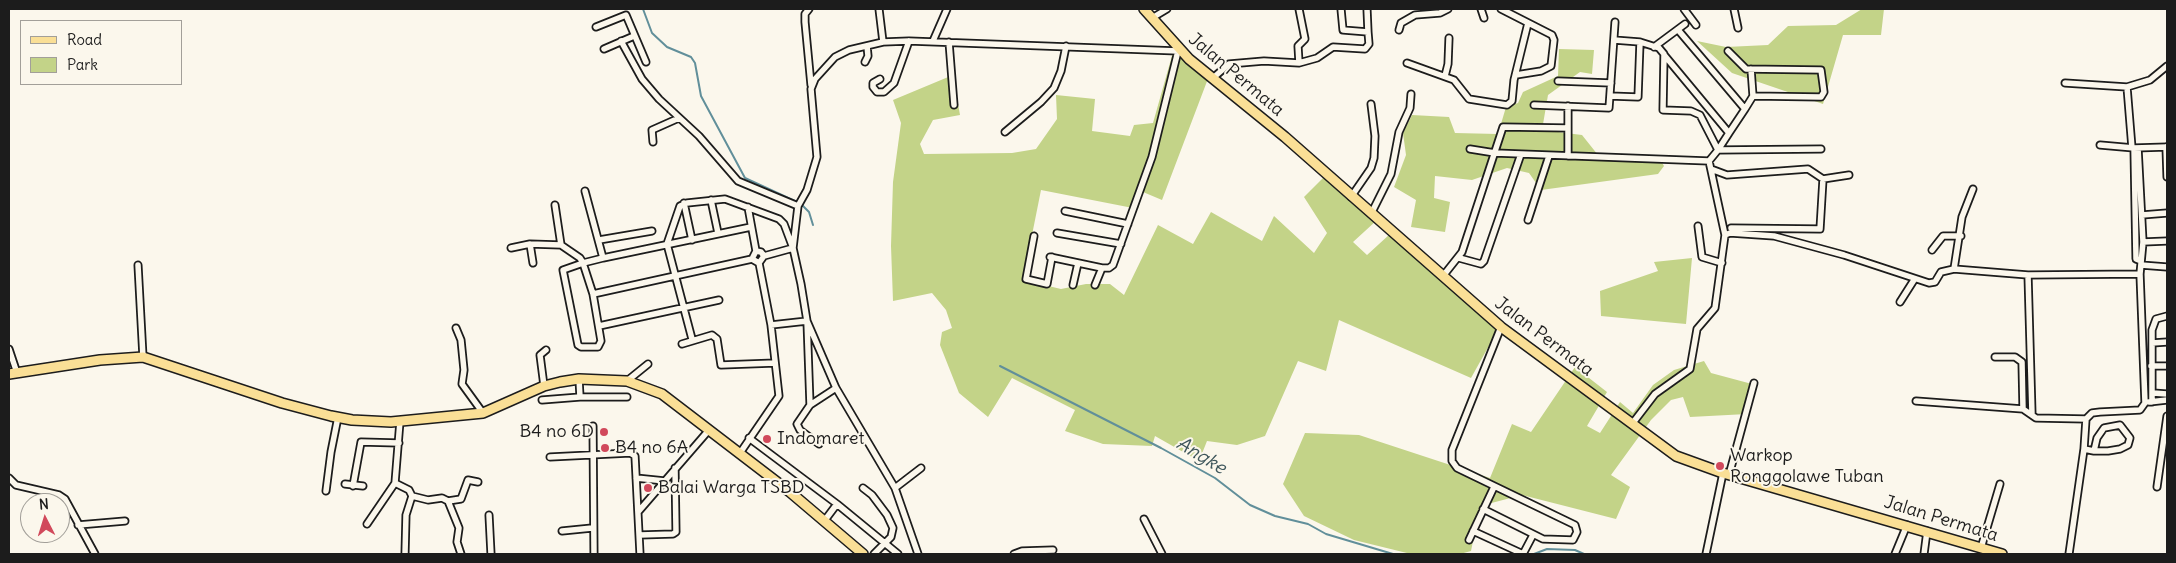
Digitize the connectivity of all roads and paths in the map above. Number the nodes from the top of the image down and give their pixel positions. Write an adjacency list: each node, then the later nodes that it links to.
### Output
1 (800, 9): 14 (street)
2 (879, 9): 33 (street)
3 (947, 9): 32 (street)
4 (1144, 9): 16 (main road, Jalan Permata)
5 (1167, 9): 16 (street)
6 (1299, 9): 45 (street)
7 (1341, 9): 26 (street)
8 (1367, 9): 26 (street)
9 (1448, 9): 15 (street)
10 (1481, 9): 17 (street)
11 (1501, 9): 19 (street)
12 (1684, 9): 21 (street)
13 (1734, 9): 23 (street)
14 (807, 12): 57 (street)
15 (1414, 12): 24 (street)
16 (1152, 18): 40 (main road, Jalan Permata)
17 (1484, 18)
18 (1616, 22): 29 (street)
19 (1528, 23): 49 (street); 49 (street)
20 (1685, 24): 25 (street)
21 (1696, 25)
22 (596, 27): 27 (street)
23 (1738, 28)
24 (1399, 30)
25 (1679, 30): 38 (street); 65 (street)
26 (1368, 32): 45 (street)
27 (634, 36): 30 (street); 43 (street)
28 (1448, 38): 50 (street)
29 (1614, 40): 35 (street); 54 (street)
30 (622, 41): 39 (street); 66 (street)
31 (909, 41): 32 (street); 33 (street); 52 (street)
32 (933, 41): 34 (street)
33 (883, 42): 36 (street)
34 (949, 42): 37 (street); 62 (street)
35 (1640, 42): 38 (street); 59 (street)
36 (867, 46): 44 (street); 57 (street)
37 (1066, 46): 40 (street); 68 (street)
38 (1654, 47): 42 (street)
39 (604, 49)
40 (1178, 50): 51 (main road, Jalan Permata); 99 (street)
41 (1728, 51): 48 (street)
42 (1664, 54): 69 (street); 76 (street)
43 (646, 62)
44 (865, 62)
45 (1299, 63): 51 (street)
46 (1407, 63): 50 (street)
47 (2167, 66): 56 (street)
48 (1751, 69): 60 (street); 60 (street)
49 (1516, 75): 50 (street)
50 (1445, 76)
51 (1213, 78): 88 (main road, Jalan Permata)
52 (880, 79)
53 (1558, 80): 54 (street)
54 (1611, 83): 59 (street)
55 (2066, 83): 56 (street)
56 (2127, 86): 74 (street)
57 (811, 89): 92 (street)
58 (1411, 94): 96 (street)
59 (1610, 96): 64 (street)
60 (1753, 96): 65 (street)
61 (1371, 104): 88 (street)
62 (954, 105)
63 (1534, 105): 64 (street)
64 (1568, 106): 67 (street)
65 (1745, 108): 69 (street)
66 (679, 118): 70 (street); 92 (street)
67 (1568, 128): 77 (street); 80 (street)
68 (1005, 132)
69 (1729, 133): 76 (street)
70 (653, 142)
71 (2100, 145): 74 (street)
72 (2167, 147): 74 (street); 84 (street)
73 (1470, 148): 77 (street)
74 (2135, 148): 97 (street); 101 (street)
75 (1821, 149): 76 (street)
76 (1718, 150): 81 (street)
77 (1495, 153): 78 (street); 125 (street)
78 (1521, 154): 79 (street); 125 (street)
79 (1549, 156): 80 (street); 98 (street)
80 (1568, 156): 81 (street)
81 (1709, 161): 82 (street)
82 (1711, 169): 85 (street); 108 (street)
83 (1849, 175): 85 (street)
84 (2167, 177)
85 (1823, 179): 104 (street)
86 (1973, 189): 110 (street)
87 (585, 191): 111 (street)
88 (1351, 197): 96 (main road, Jalan Permata)
89 (711, 200): 90 (street); 93 (street); 106 (street)
90 (684, 203): 112 (street); 116 (street)
91 (555, 205): 118 (street)
92 (798, 206): 120 (street)
93 (748, 207): 103 (street); 120 (street)
94 (1065, 211): 99 (street)
95 (2167, 213): 97 (street)
96 (1371, 214): 140 (main road, Jalan Permata)
97 (2142, 214): 102 (street)
98 (1528, 220)
99 (1128, 224): 117 (street)
100 (1698, 226): 131 (street)
101 (2136, 226): 102 (street); 132 (street)
102 (2143, 226): 114 (street)
103 (752, 227): 106 (street); 122 (street)
104 (1731, 228)
105 (652, 231): 111 (street)
106 (718, 233): 112 (street)
107 (1057, 233): 117 (street)
108 (1725, 235): 131 (street); 141 (street)
109 (1034, 236): 130 (street)
110 (1961, 236): 121 (street); 136 (street)
111 (599, 240): 124 (street)
112 (692, 240): 116 (street)
113 (2167, 240): 114 (street)
114 (2143, 242): 132 (street)
115 (530, 244): 118 (street); 119 (street); 127 (street)
116 (667, 244): 124 (street); 138 (street)
117 (1121, 244): 135 (street)
118 (560, 245): 128 (street)
119 (511, 248)
120 (793, 248): 123 (street); 149 (street)
121 (1932, 250)
122 (756, 251): 123 (street); 126 (street)
123 (764, 256): 129 (street)
124 (603, 258): 128 (street)
125 (1459, 258): 140 (street)
126 (752, 259): 129 (street); 138 (street)
127 (534, 263)
128 (583, 263): 144 (street); 151 (street)
129 (759, 263): 150 (street)
130 (1078, 263): 135 (street); 142 (street)
131 (1722, 263): 189 (street)
132 (2141, 263): 134 (street); 137 (street)
133 (138, 265): 160 (street)
134 (2167, 267)
135 (1102, 268): 143 (street)
136 (1954, 269): 139 (street); 141 (street)
137 (2140, 274): 139 (street); 180 (street)
138 (676, 275): 144 (street); 147 (street)
139 (2028, 275): 184 (street)
140 (1444, 276): 152 (main road, Jalan Permata)
141 (1914, 280): 146 (street)
142 (1073, 285)
143 (1095, 285)
144 (592, 294): 151 (street)
145 (719, 300): 147 (street)
146 (1900, 302)
147 (684, 307): 151 (street); 154 (street)
148 (2167, 316): 156 (street)
149 (807, 321): 150 (street); 171 (street); 181 (street)
150 (771, 325): 162 (street)
151 (599, 326)
152 (1501, 327): 189 (main road, Jalan Permata); 213 (street)
153 (456, 328): 183 (street)
154 (692, 339): 157 (street); 162 (street)
155 (2167, 342): 156 (street)
156 (2152, 343): 164 (street)
157 (682, 344)
158 (9, 349): 166 (street)
159 (546, 350): 170 (street)
160 (143, 357): 166 (main road); 186 (main road)
161 (1995, 357): 182 (street)
162 (775, 363): 192 (street)
163 (648, 364): 168 (street)
164 (2151, 366): 165 (street); 172 (street)
165 (2167, 366)
166 (13, 374)
167 (579, 379): 168 (main road); 170 (main road); 174 (street)
168 (627, 382): 191 (main road)
169 (1754, 384): 203 (street)
170 (544, 386): 183 (main road)
171 (836, 388): 181 (street); 216 (street)
172 (2153, 393): 173 (street); 179 (street)
173 (2167, 394)
174 (580, 397): 175 (street); 176 (street)
175 (627, 397)
176 (542, 400)
177 (2167, 400): 179 (street)
178 (1916, 401): 182 (street)
179 (2152, 402): 180 (street)
180 (2145, 403): 187 (street)
181 (810, 405): 194 (street)
182 (2023, 409): 184 (street)
183 (482, 412): 188 (main road)
184 (2032, 414): 187 (street)
185 (2167, 416): 200 (street)
186 (338, 417): 188 (main road); 217 (street)
187 (2086, 419): 195 (street)
188 (400, 421): 193 (street)
189 (1632, 424): 203 (main road, Jalan Permata)
190 (593, 426): 198 (street)
191 (709, 430): 197 (main road); 201 (street)
192 (748, 438): 197 (street); 220 (street)
193 (399, 443): 207 (street); 211 (street)
194 (819, 444)
195 (2084, 450): 196 (street); 256 (street)
196 (2094, 450): 196 (street)
197 (740, 452): 225 (main road)
198 (594, 456): 199 (street); 204 (street); 230 (street)
199 (550, 457)
200 (2164, 460): 214 (street)
201 (675, 468): 206 (street); 235 (street)
202 (920, 468): 216 (street)
203 (1726, 474): 229 (main road, Jalan Permata); 252 (street)
204 (636, 478): 206 (street); 222 (street)
205 (9, 480): 228 (street)
206 (664, 481): 222 (street)
207 (395, 482): 218 (street); 227 (street)
208 (478, 482): 219 (street)
209 (345, 484): 211 (street)
210 (2000, 484): 238 (street)
211 (353, 486): 212 (street)
212 (363, 486)
213 (1494, 487): 221 (street); 234 (street)
214 (2157, 487)
215 (862, 488): 237 (street)
216 (896, 488): 249 (street)
217 (326, 492)
218 (412, 496): 219 (street); 241 (street)
219 (448, 501): 242 (street)
220 (837, 504): 225 (street); 237 (street)
221 (1483, 510): 232 (street); 234 (street)
222 (638, 512): 235 (street)
223 (489, 515): 243 (street)
224 (1144, 519): 251 (street)
225 (825, 520): 246 (main road)
226 (125, 521): 228 (street)
227 (367, 524)
228 (78, 525): 240 (street)
229 (1907, 525): 233 (main road, Jalan Permata); 253 (street)
230 (592, 528): 231 (street); 244 (street)
231 (562, 531)
232 (1473, 531): 234 (street); 236 (street)
233 (1927, 531): 238 (main road, Jalan Permata); 254 (street)
234 (1533, 534)
235 (640, 535): 245 (street)
236 (1469, 540)
237 (885, 543): 247 (street); 248 (street)
238 (1981, 548): 255 (main road, Jalan Permata)
239 (1053, 550): 250 (street)
240 (95, 554)
241 (405, 554)
242 (461, 554)
243 (491, 554)
244 (594, 554)
245 (640, 554)
246 (864, 554)
247 (874, 554)
248 (898, 554)
249 (918, 554)
250 (1014, 554)
251 (1162, 554)
252 (1706, 554)
253 (1895, 554)
254 (1924, 554)
255 (2002, 554)
256 (2069, 554)

